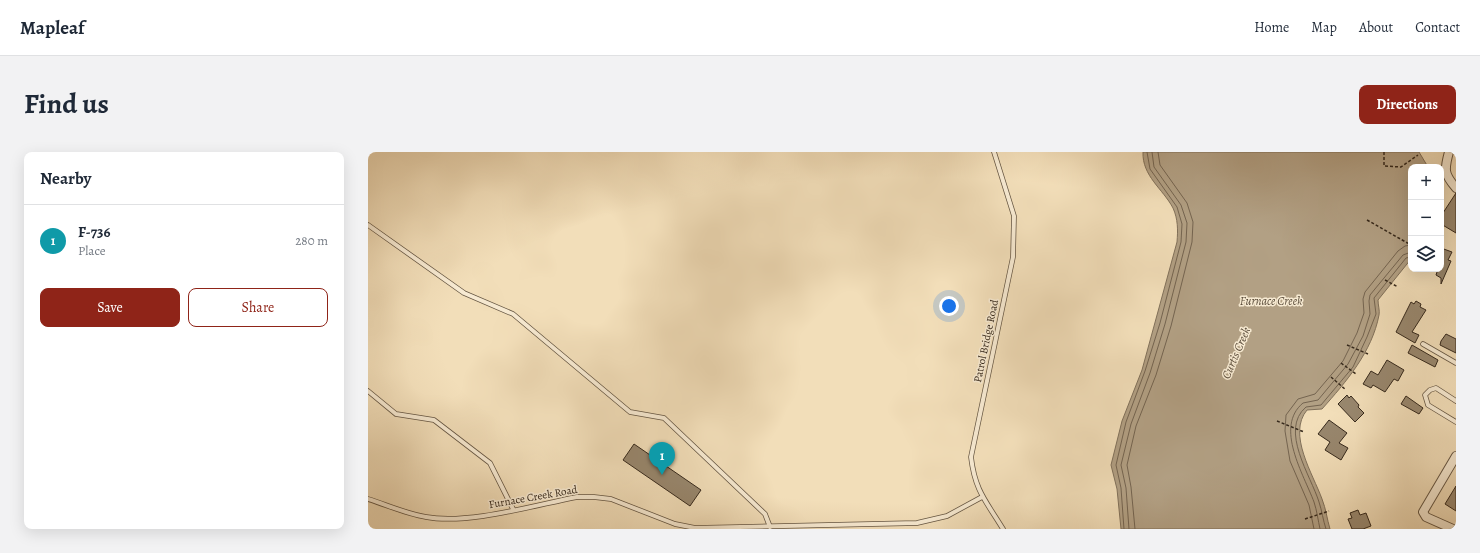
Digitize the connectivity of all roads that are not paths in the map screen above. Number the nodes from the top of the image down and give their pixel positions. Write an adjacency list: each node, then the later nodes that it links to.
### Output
1 (994, 152): 11 (lane, Patrol Bridge Road)
2 (1449, 152): 3 (street)
3 (1456, 188)
4 (368, 225): 14 (lane)
5 (1423, 344): 6 (lane)
6 (1456, 363)
7 (368, 391): 13 (lane)
8 (1456, 401): 9 (lane)
9 (1456, 422)
10 (1456, 456): 16 (street)
11 (982, 497): 14 (lane, Furnace Creek Road); 15 (lane, Patrol Bridge Road)
12 (368, 499): 13 (lane, Furnace Creek Road)
13 (513, 509): 14 (lane, Furnace Creek Road)
14 (770, 527)
15 (1003, 529)
16 (1453, 529)

